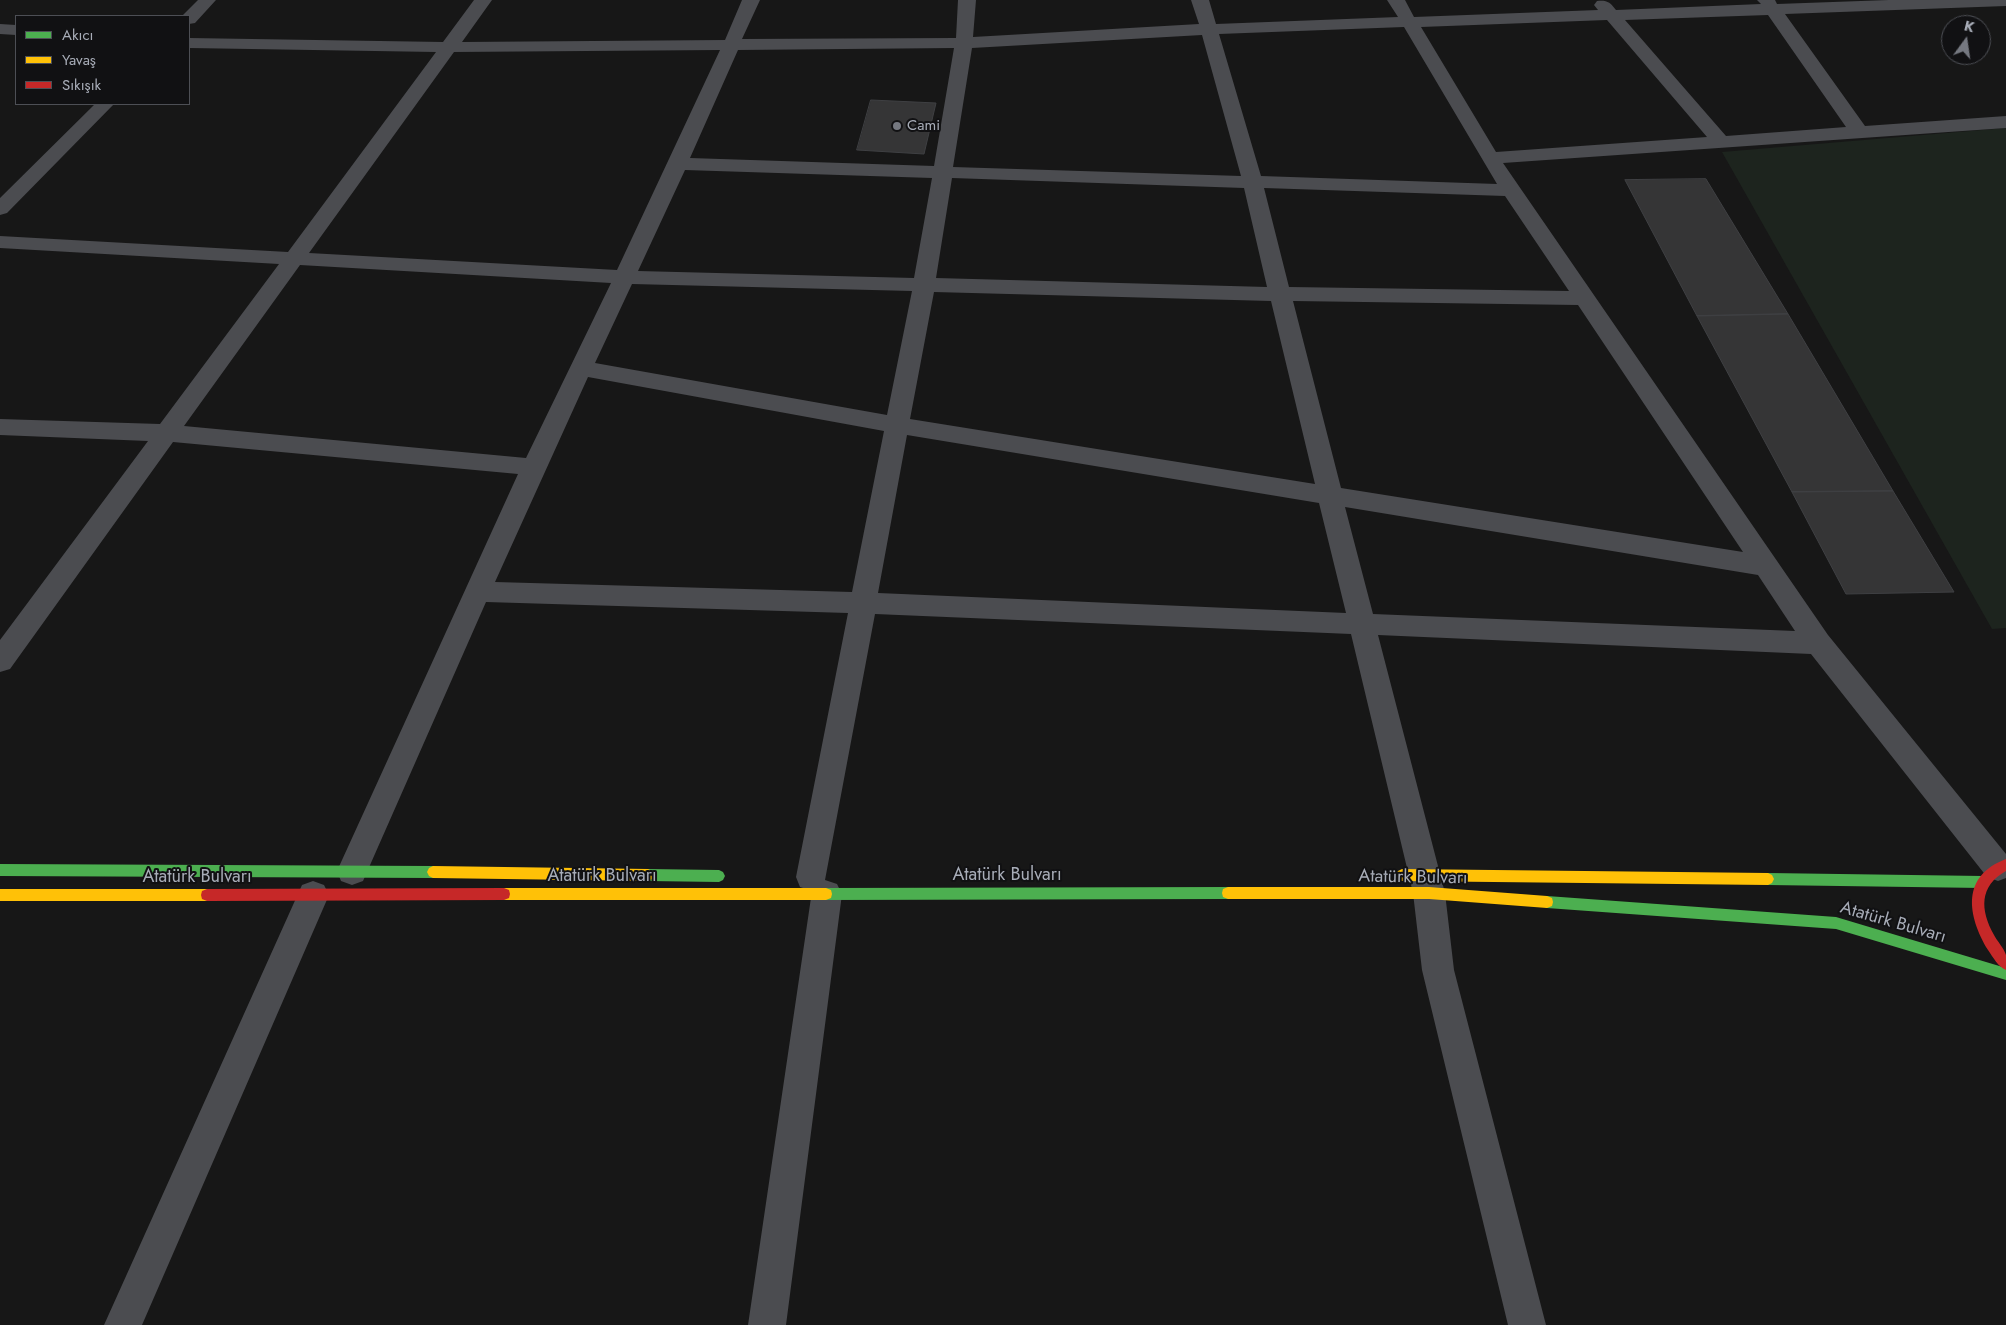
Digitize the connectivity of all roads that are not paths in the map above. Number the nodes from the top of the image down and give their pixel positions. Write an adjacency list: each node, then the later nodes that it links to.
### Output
1 (208, 0): 11 (street)
2 (483, 0): 19 (street)
3 (751, 0): 18 (street)
4 (967, 0): 17 (street)
5 (1200, 0): 14 (street)
6 (1396, 0): 12 (street)
7 (1599, 0): 10 (street)
8 (2006, 1): 9 (street)
9 (1770, 5): 10 (street); 22 (street)
10 (1612, 15): 12 (street); 23 (street)
11 (190, 18)
12 (1410, 23): 14 (street); 24 (street)
13 (0, 28): 15 (street)
14 (1209, 29): 17 (street); 27 (street)
15 (15, 30)
16 (190, 43): 19 (street)
17 (964, 43): 18 (street); 26 (street)
18 (732, 45): 19 (street); 25 (street)
19 (448, 47): 31 (street)
20 (104, 105): 29 (street)
21 (2006, 122): 22 (street)
22 (1860, 133): 23 (street)
23 (1722, 143): 24 (street)
24 (1490, 158): 28 (street)
25 (678, 164): 26 (street); 32 (street)
26 (943, 172): 27 (street); 33 (street)
27 (1252, 182): 28 (street); 34 (street)
28 (1511, 190): 35 (street)
29 (0, 209)
30 (0, 242): 31 (street)
31 (294, 258): 32 (street); 39 (street)
32 (623, 277): 33 (street); 36 (street)
33 (924, 285): 34 (street); 37 (street)
34 (1280, 294): 35 (street); 41 (street)
35 (1584, 298): 42 (street)
36 (581, 368): 37 (street); 40 (street)
37 (897, 425): 41 (street); 44 (street)
38 (0, 427): 39 (street)
39 (166, 433): 40 (street); 47 (street)
40 (534, 467): 43 (street)
41 (1330, 494): 42 (street); 46 (street)
42 (1766, 566): 48 (street)
43 (478, 592): 44 (street); 51 (street)
44 (864, 603): 46 (street); 55 (street)
45 (0, 622): 47 (street)
46 (1362, 623): 48 (street); 56 (street)
47 (26, 625): 49 (street)
48 (1818, 643): 52 (street)
49 (0, 661)
50 (0, 870): 51 (main road, Atatürk Bulvarı)
51 (352, 871): 54 (main road, Atatürk Bulvarı)
52 (1996, 871): 56 (main road, Atatürk Bulvarı); 59 (main road)
53 (1395, 875): 56 (main road, Atatürk Bulvarı)
54 (732, 876)
55 (815, 881): 56 (main road, Atatürk Bulvarı); 58 (main road, Atatürk Bulvarı); 62 (street)
56 (1427, 884): 60 (main road, Atatürk Bulvarı); 63 (street)
57 (0, 895): 58 (main road, Atatürk Bulvarı)
58 (313, 895): 61 (street)
59 (2006, 964)
60 (2006, 974)
61 (123, 1325)
62 (767, 1325)
63 (1527, 1325)

